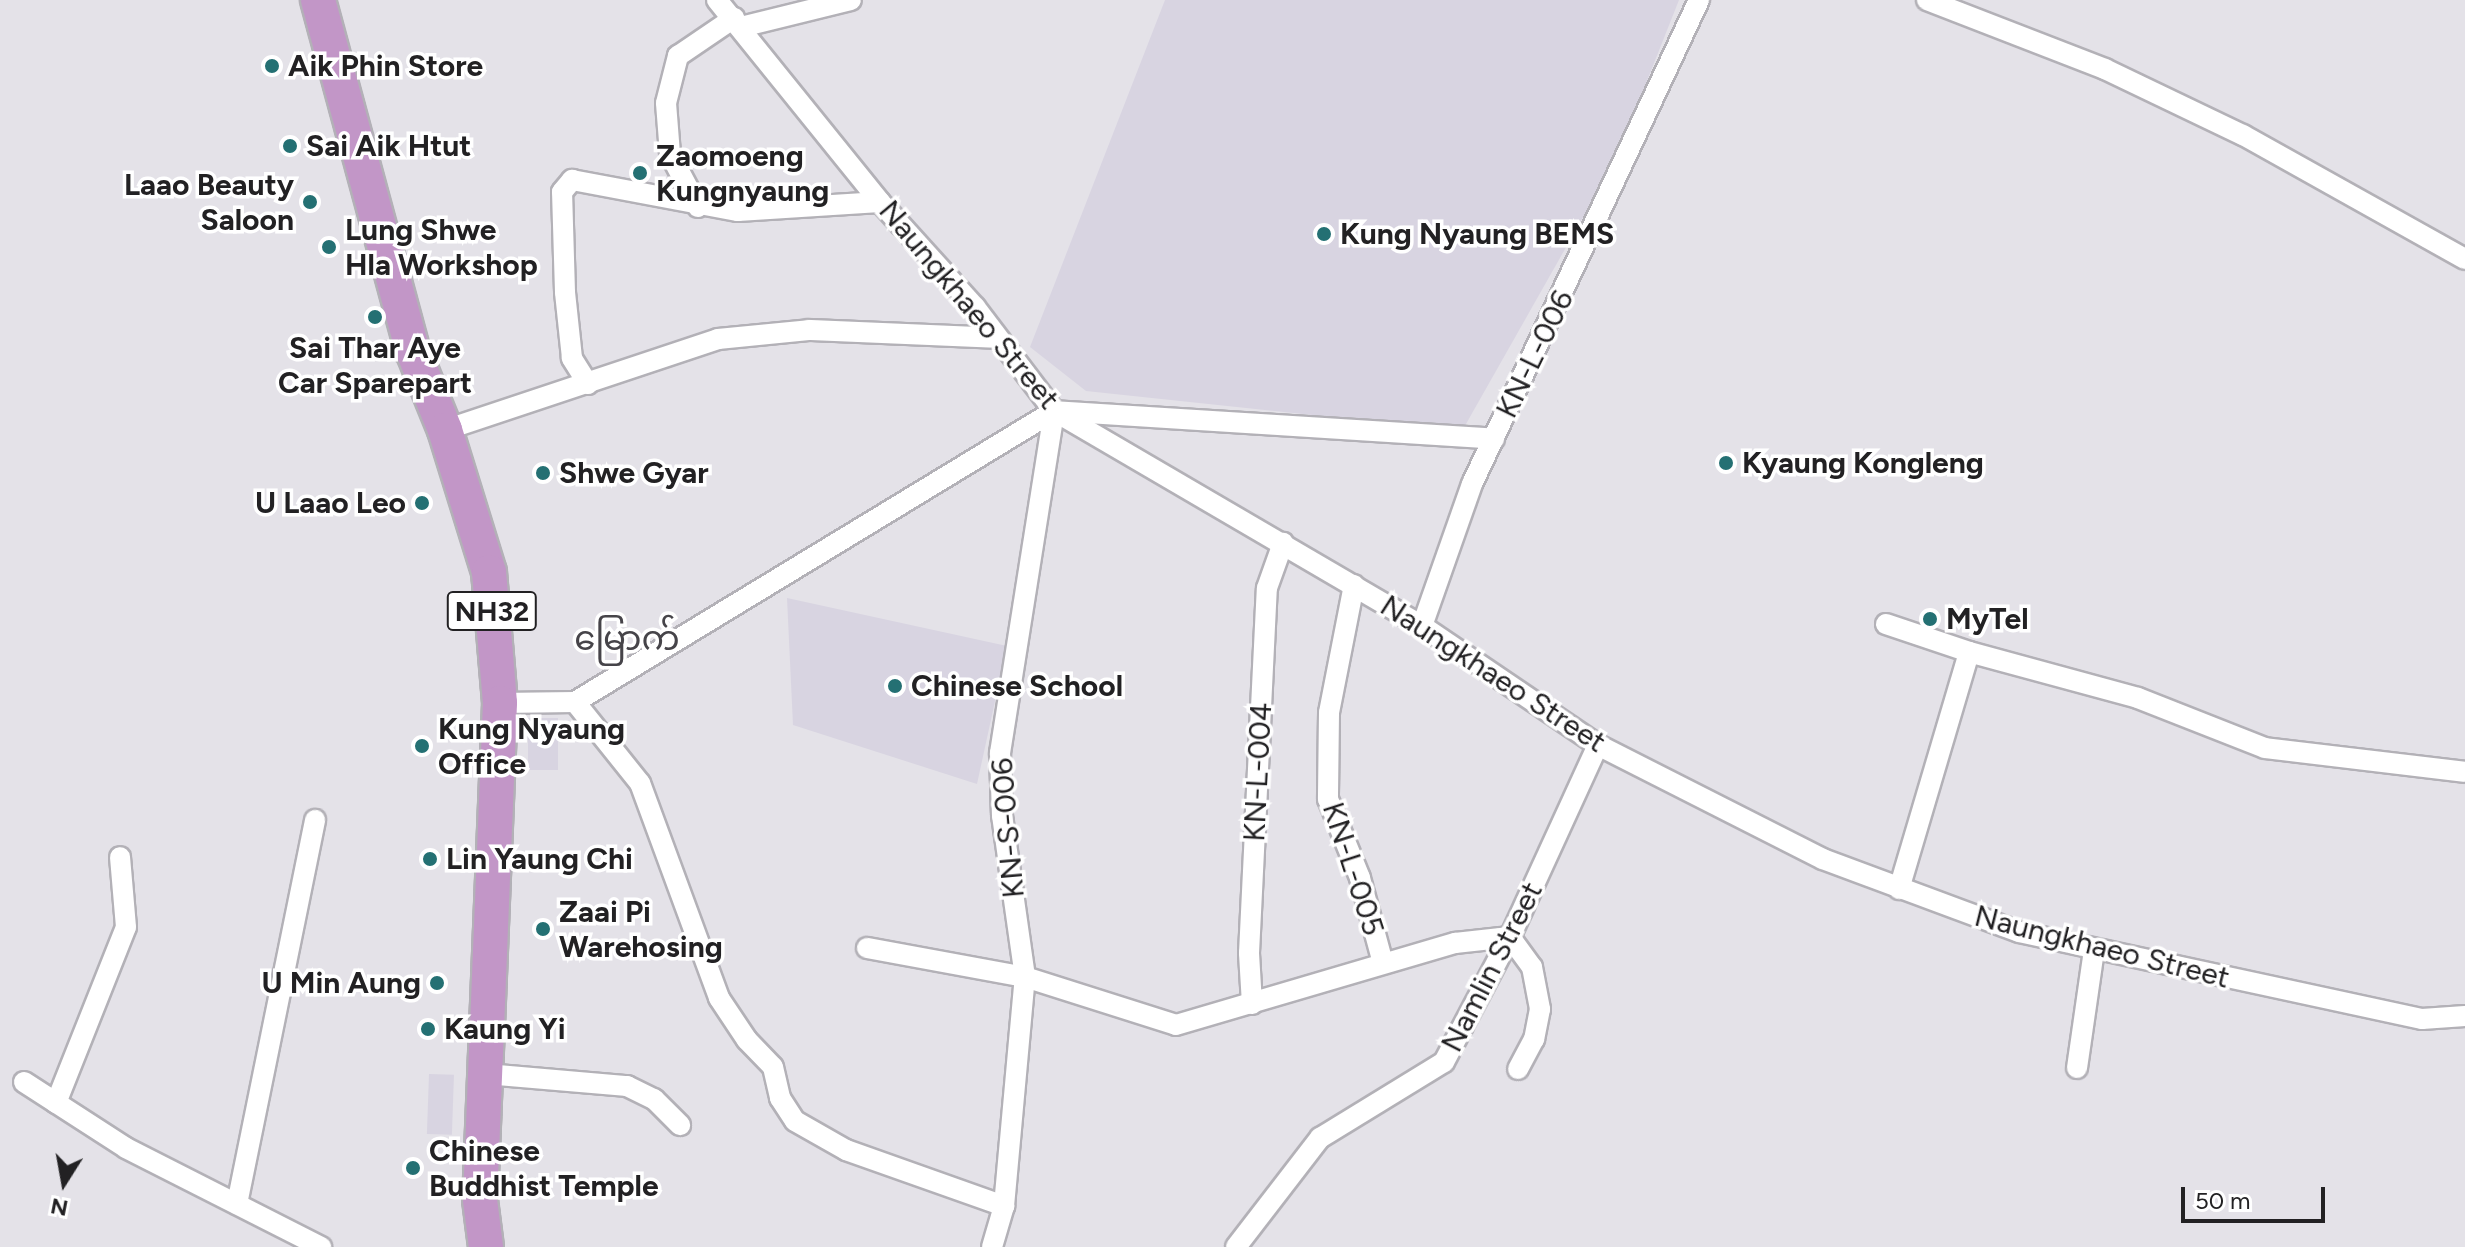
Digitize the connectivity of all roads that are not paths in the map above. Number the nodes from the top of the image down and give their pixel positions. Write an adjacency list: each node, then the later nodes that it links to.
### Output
1 (318, 0): 13 (highway, NH32)
2 (717, 0): 6 (street, Naungkhaeo Street)
3 (851, 0): 6 (street)
4 (1699, 0): 14 (street, KN-L-006)
5 (1927, 0): 9 (street)
6 (738, 23): 7 (street, Naungkhaeo Street); 8 (street)
7 (880, 202): 8 (street); 10 (street, Naungkhaeo Street)
8 (698, 207): 11 (street)
9 (2465, 259)
10 (997, 338): 11 (street); 12 (street, Naungkhaeo Street)
11 (588, 384): 13 (street)
12 (1054, 411): 14 (street); 15 (street, Naungkhaeo Street); 20 (street); 31 (street, KN-S-006)
13 (445, 430): 21 (highway, NH32)
14 (1494, 439): 18 (street, KN-L-006)
15 (1283, 543): 16 (street, Naungkhaeo Street); 32 (street, KN-L-004)
16 (1354, 585): 18 (street, Naungkhaeo Street); 30 (street, KN-L-005)
17 (1886, 624): 19 (street)
18 (1422, 626): 22 (street, Naungkhaeo Street)
19 (1969, 652): 23 (street); 26 (street)
20 (575, 702): 21 (street); 41 (street)
21 (500, 703): 36 (highway, NH32)
22 (1598, 745): 26 (street, Naungkhaeo Street); 27 (street, Namlin Street)
23 (2465, 772)
24 (315, 820): 40 (street)
25 (120, 857): 38 (street)
26 (1899, 889): 29 (street, Naungkhaeo Street)
27 (1510, 937): 30 (street); 35 (street); 45 (street, Namlin Street)
28 (867, 948): 31 (street)
29 (2094, 950): 33 (street, Naungkhaeo Street); 34 (street)
30 (1383, 963): 32 (street)
31 (1025, 977): 32 (street); 41 (street, KN-S-006)
32 (1252, 1004)
33 (2465, 1016)
34 (2077, 1068)
35 (1518, 1069)
36 (486, 1074): 39 (street); 43 (highway, NH32)
37 (24, 1082): 38 (street)
38 (56, 1103): 40 (street)
39 (680, 1125)
40 (237, 1204): 42 (street)
41 (1004, 1206): 44 (street, KN-S-006)
42 (321, 1247)
43 (486, 1247)
44 (992, 1247)
45 (1236, 1247)

